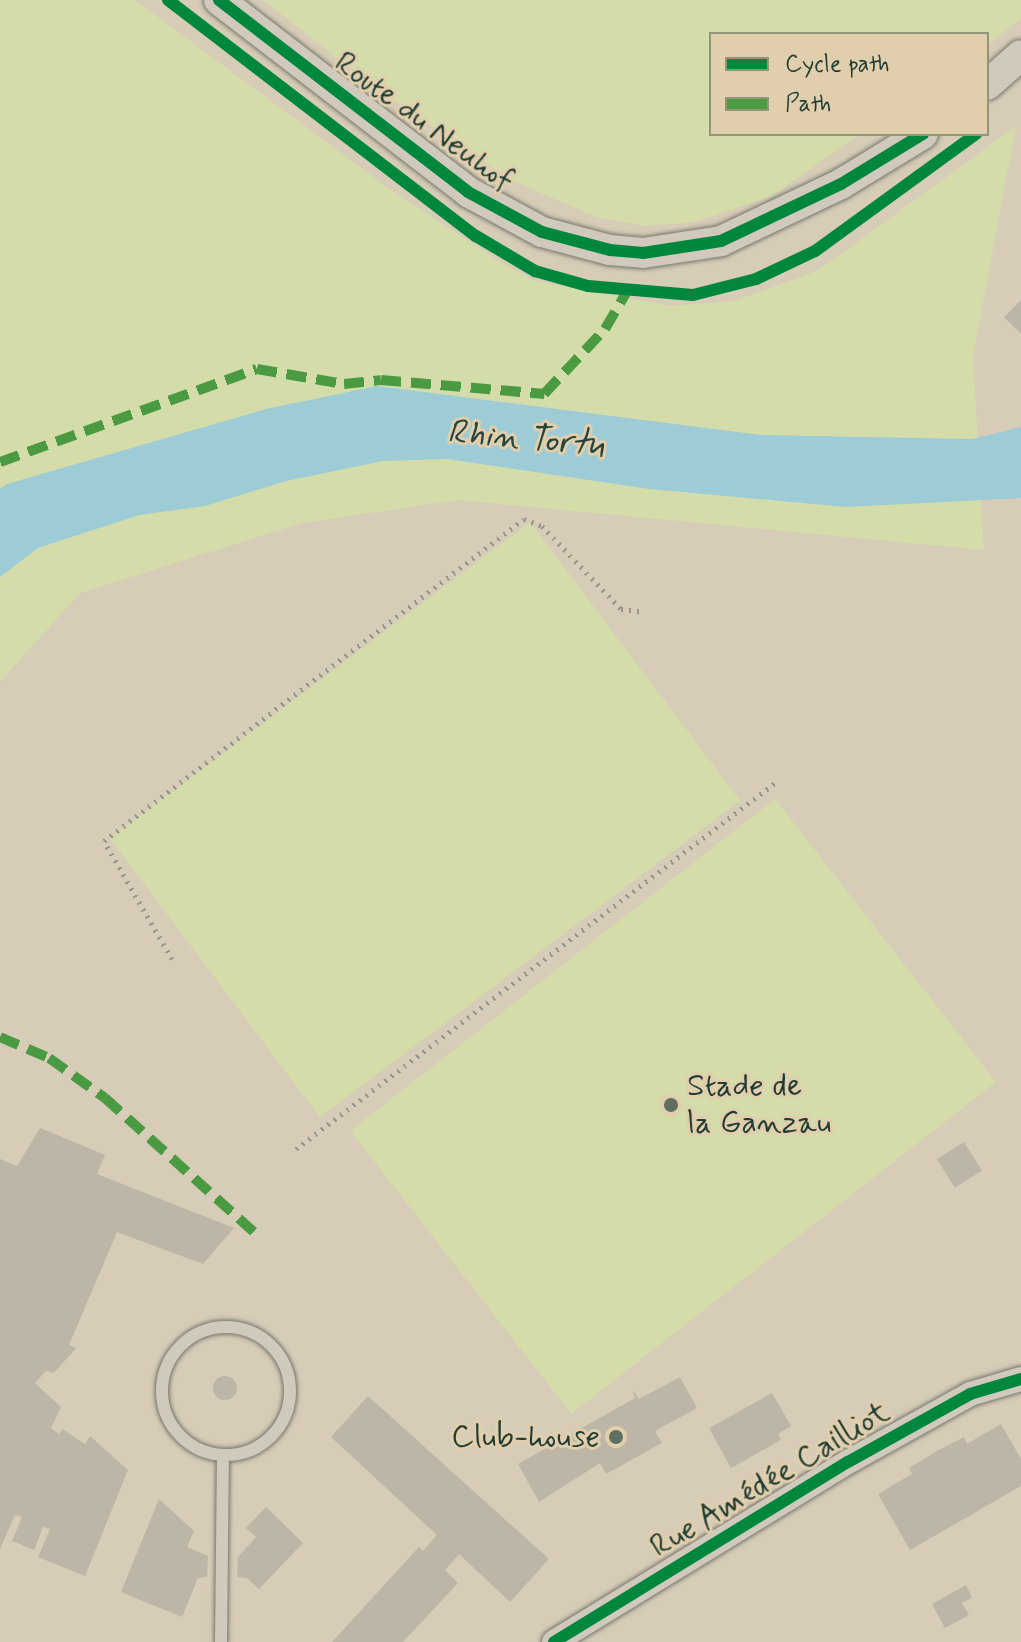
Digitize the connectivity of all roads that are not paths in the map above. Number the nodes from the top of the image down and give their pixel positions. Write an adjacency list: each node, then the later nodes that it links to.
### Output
1 (219, 0): 4 (street, Route du Neuhof)
2 (1021, 55): 3 (street)
3 (989, 83)
4 (920, 136)
5 (1021, 1379): 8 (street, Rue Amédée Cailliot)
6 (223, 1456): 6 (lane); 7 (lane)
7 (221, 1642)
8 (554, 1642)

